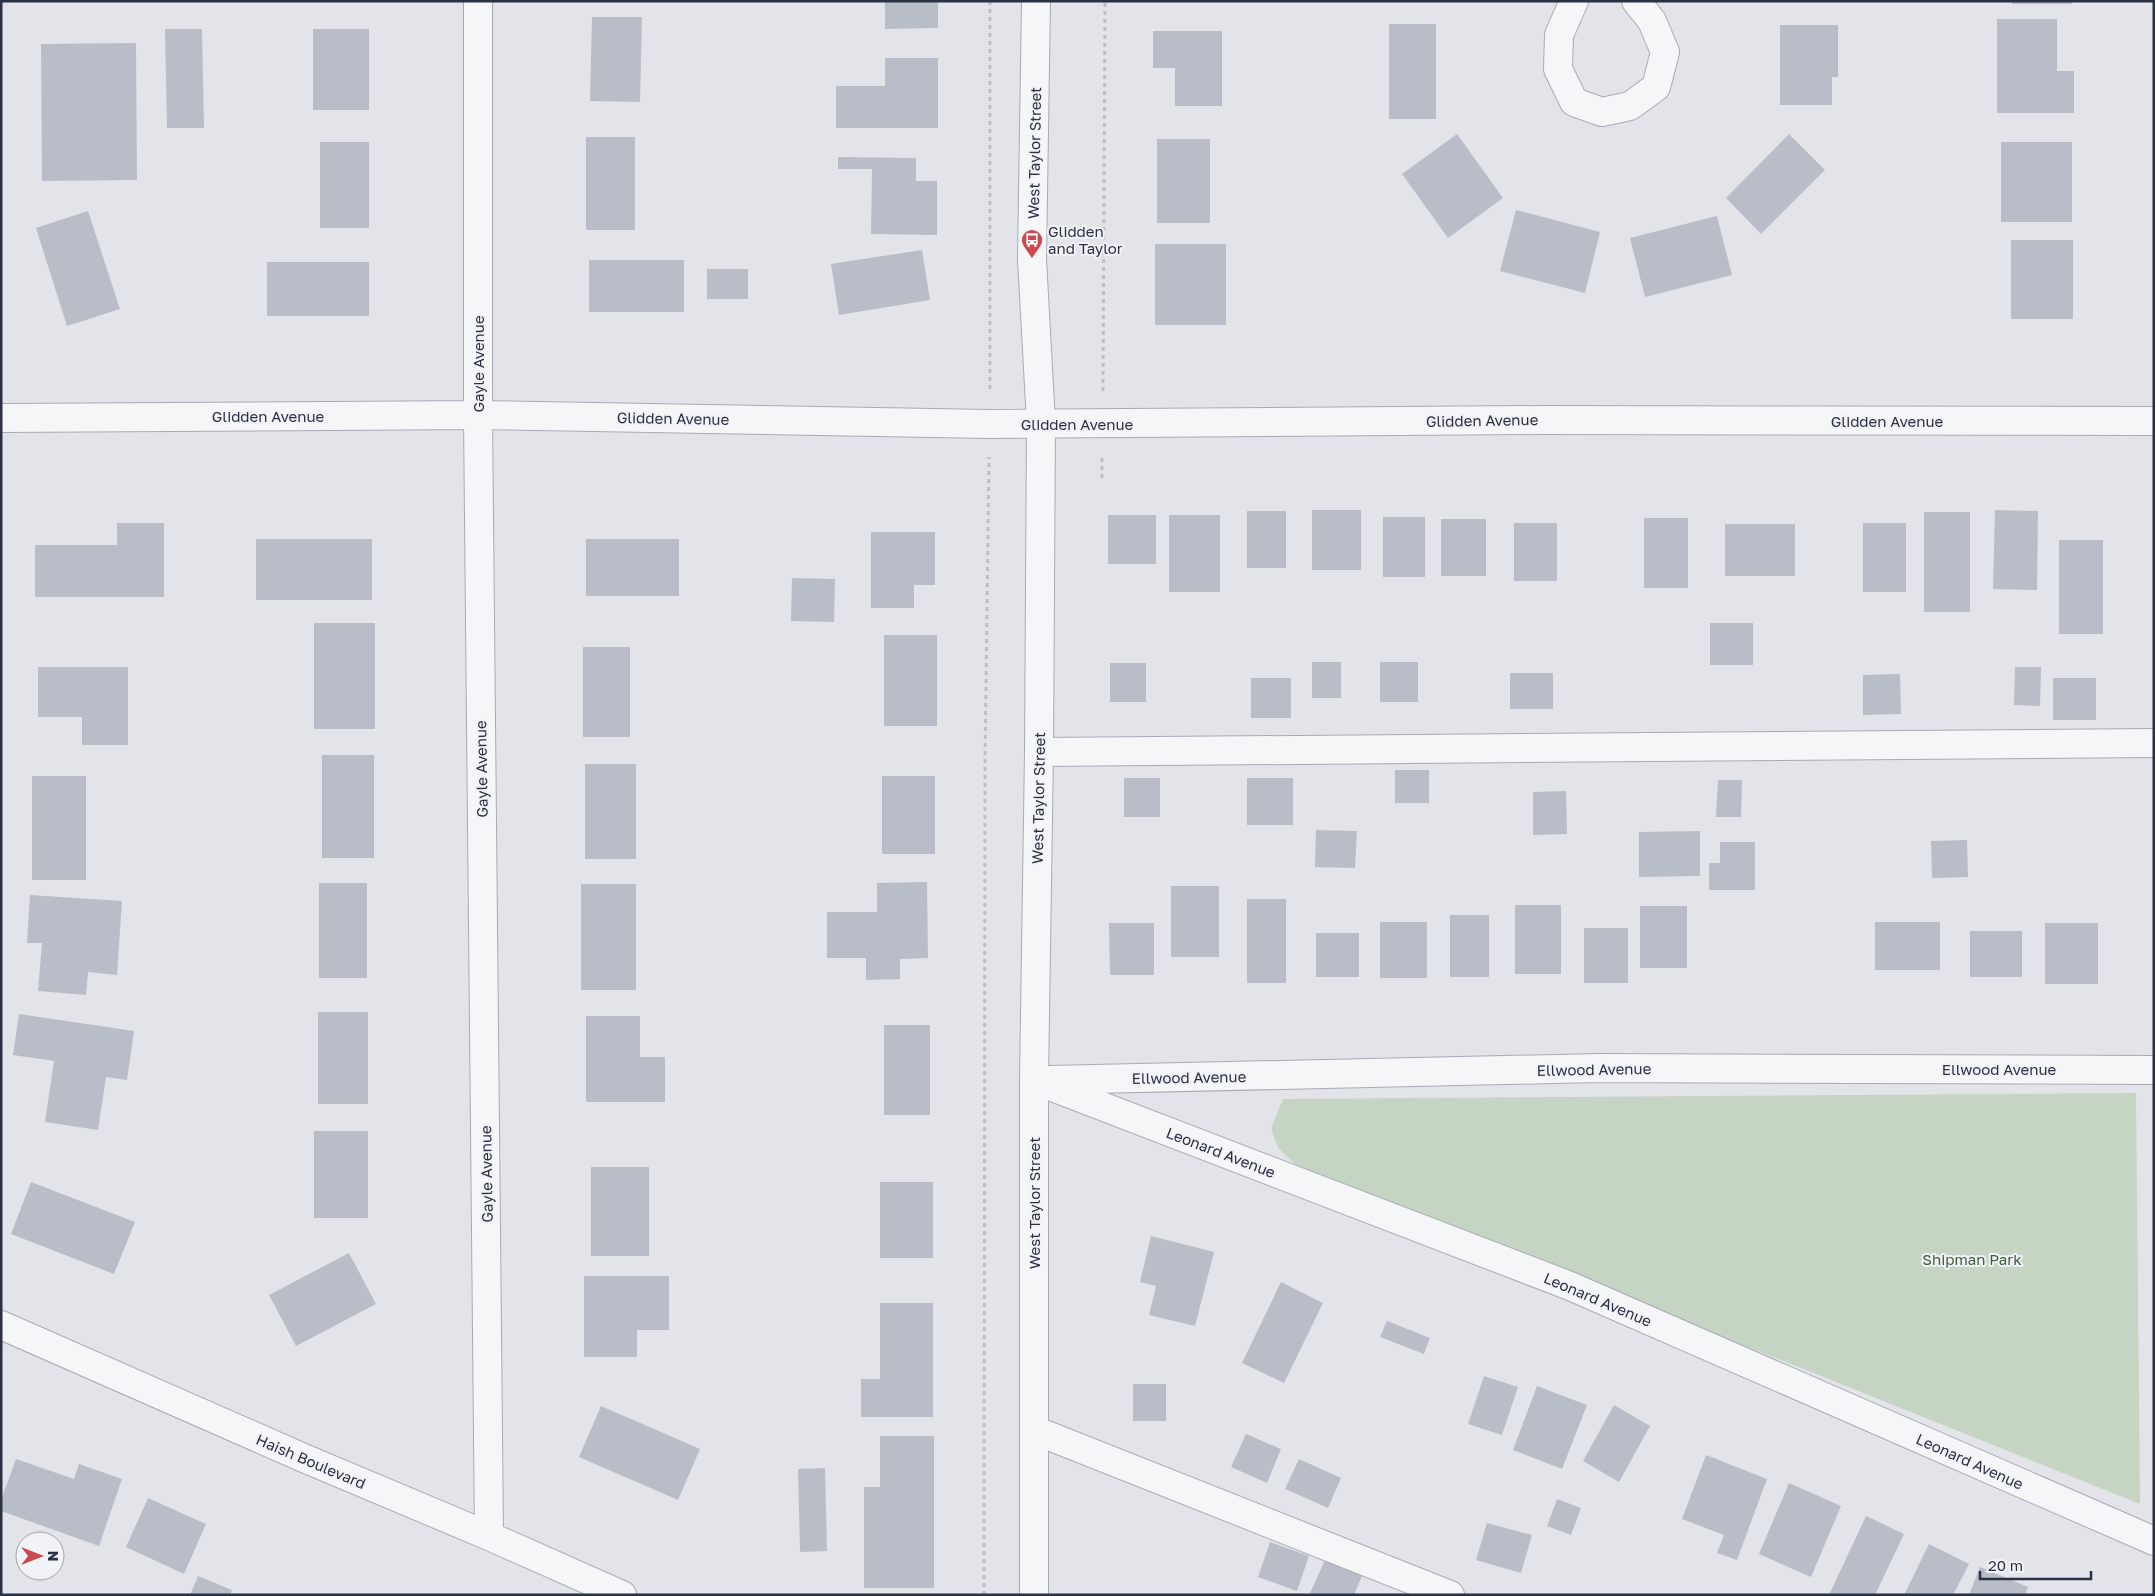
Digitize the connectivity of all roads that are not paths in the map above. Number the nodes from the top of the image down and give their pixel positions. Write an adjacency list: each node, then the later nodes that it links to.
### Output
1 (478, 1): 5 (street, Gayle Avenue)
2 (1036, 1): 8 (street, West Taylor Street)
3 (1574, 1): 4 (street)
4 (1636, 1)
5 (478, 415): 6 (street, Glidden Avenue); 8 (street, Glidden Avenue); 15 (street, Gayle Avenue)
6 (1, 418)
7 (2154, 422): 8 (street, Glidden Avenue)
8 (1041, 423): 10 (street, West Taylor Street)
9 (2154, 743): 10 (street)
10 (1039, 752): 12 (street, West Taylor Street)
11 (2154, 1070): 12 (street, Ellwood Avenue)
12 (1034, 1080): 14 (street, West Taylor Street); 16 (street, Leonard Avenue)
13 (1, 1325): 15 (street, Haish Boulevard)
14 (1034, 1430): 18 (street, West Taylor Street); 19 (street)
15 (489, 1536): 17 (street, Haish Boulevard)
16 (2154, 1541)
17 (622, 1595)
18 (1034, 1595)
19 (1450, 1595)

